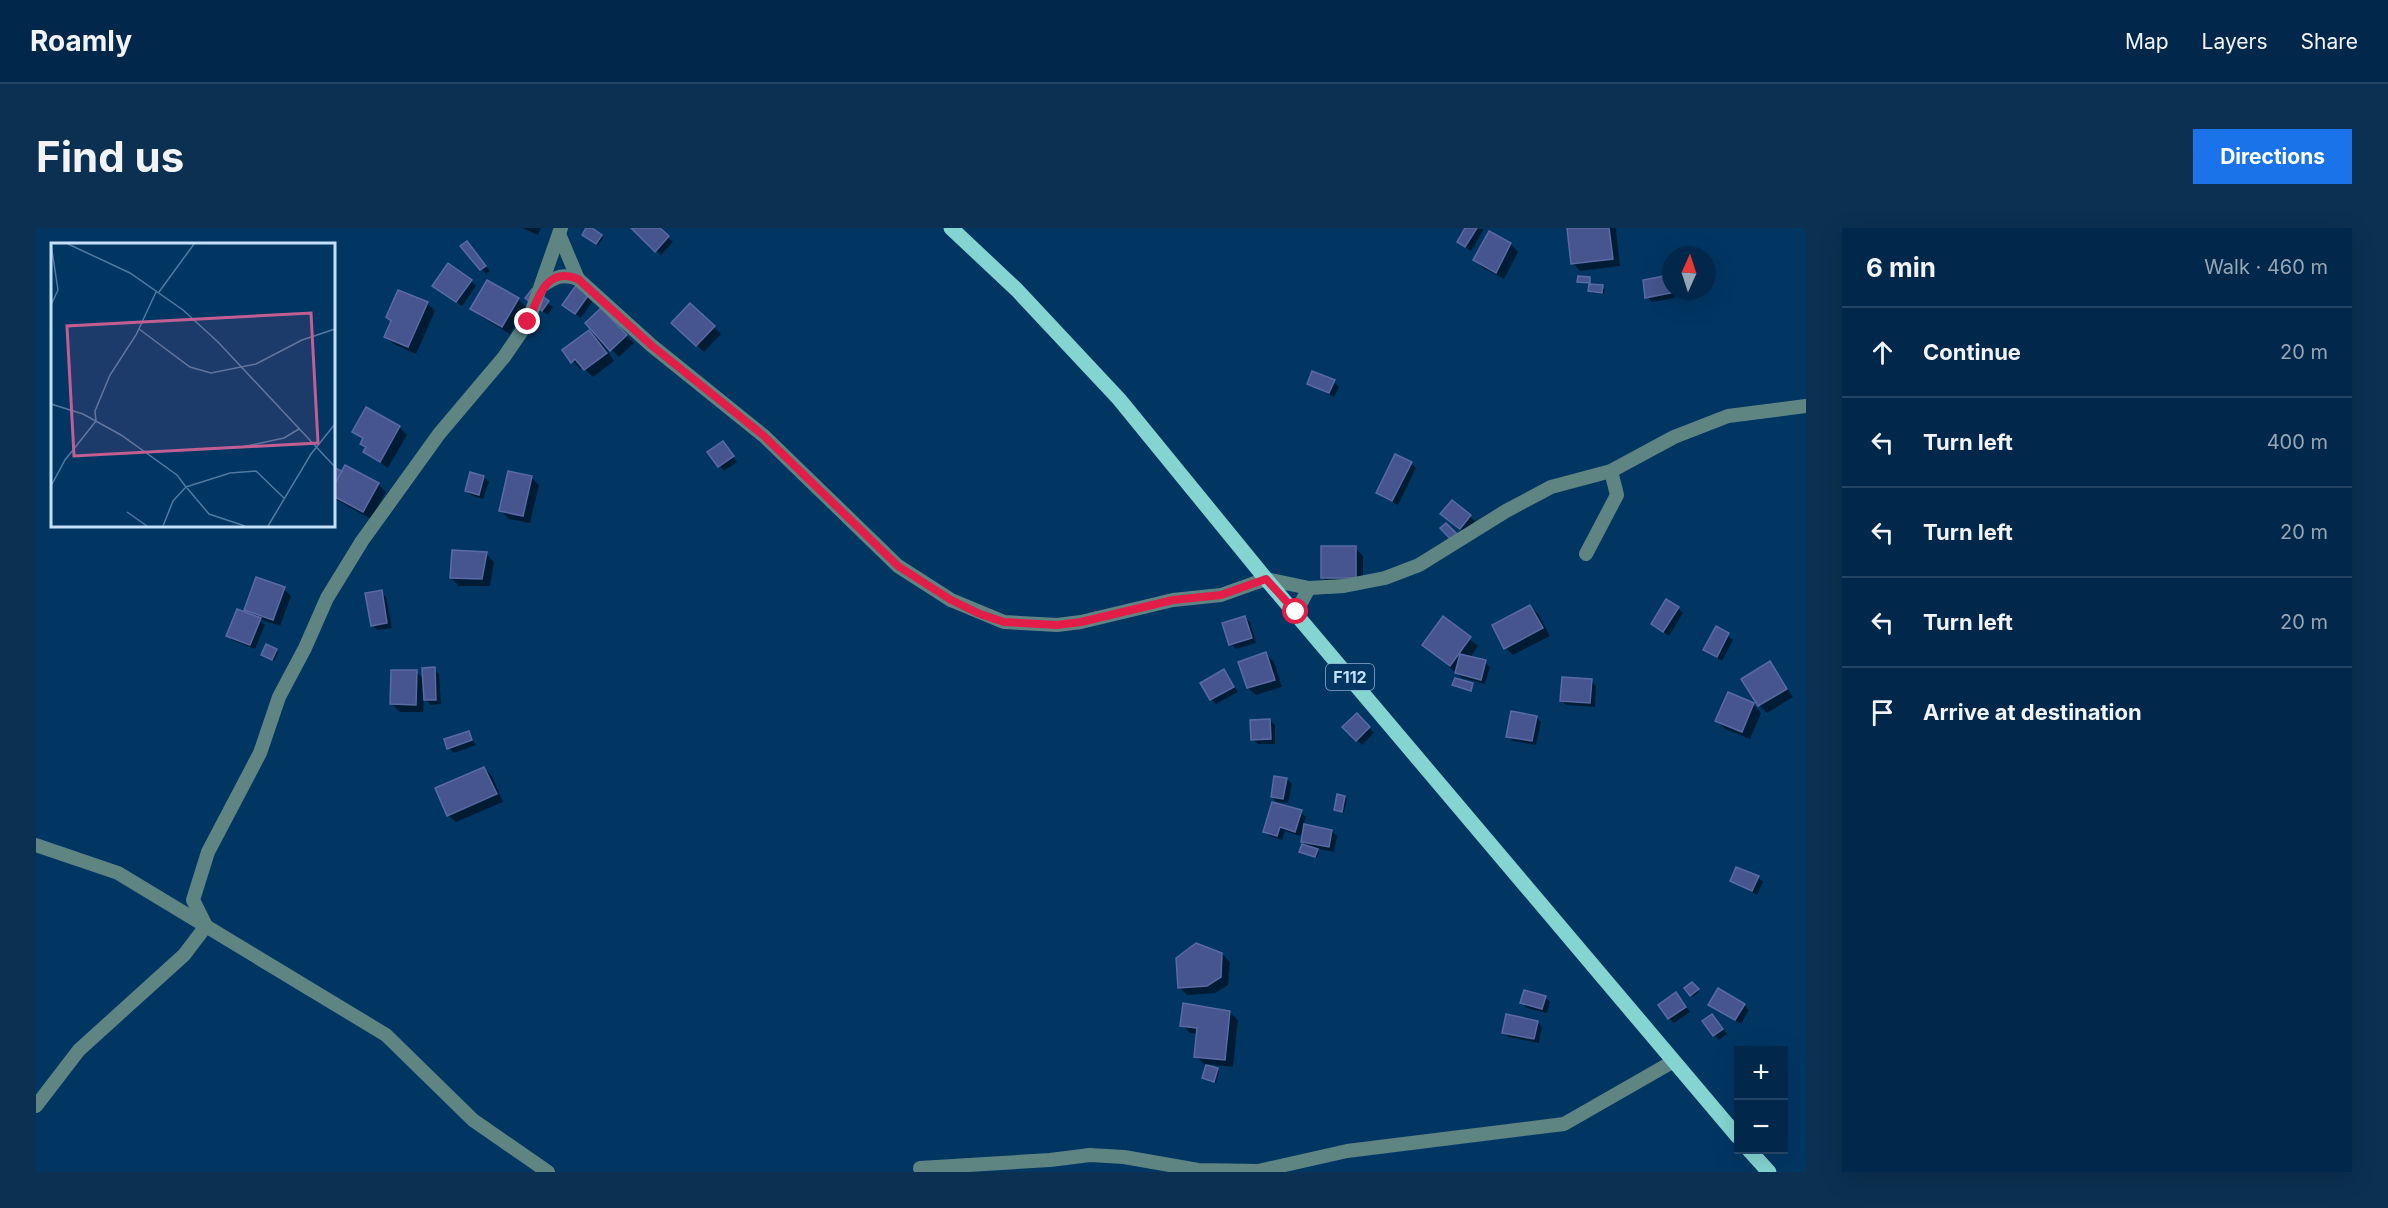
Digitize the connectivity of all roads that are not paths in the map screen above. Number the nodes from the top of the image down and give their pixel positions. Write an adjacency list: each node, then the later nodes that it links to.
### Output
1 (951, 228): 8 (main road, F112)
2 (560, 231): 3 (street); 4 (street)
3 (578, 279): 4 (street); 8 (street)
4 (543, 285): 12 (street)
5 (1806, 406): 6 (street)
6 (1611, 471): 7 (street); 9 (street)
7 (1586, 554)
8 (1266, 579): 9 (street); 10 (main road, F112)
9 (1309, 588): 10 (street)
10 (1296, 612): 13 (main road, F112)
11 (36, 844): 12 (street)
12 (206, 926): 14 (street); 18 (street)
13 (1674, 1061): 15 (main road, F112); 17 (street)
14 (36, 1106)
15 (1734, 1132)
16 (1753, 1154): 19 (main road)
17 (921, 1168)
18 (548, 1172)
19 (1768, 1172)

